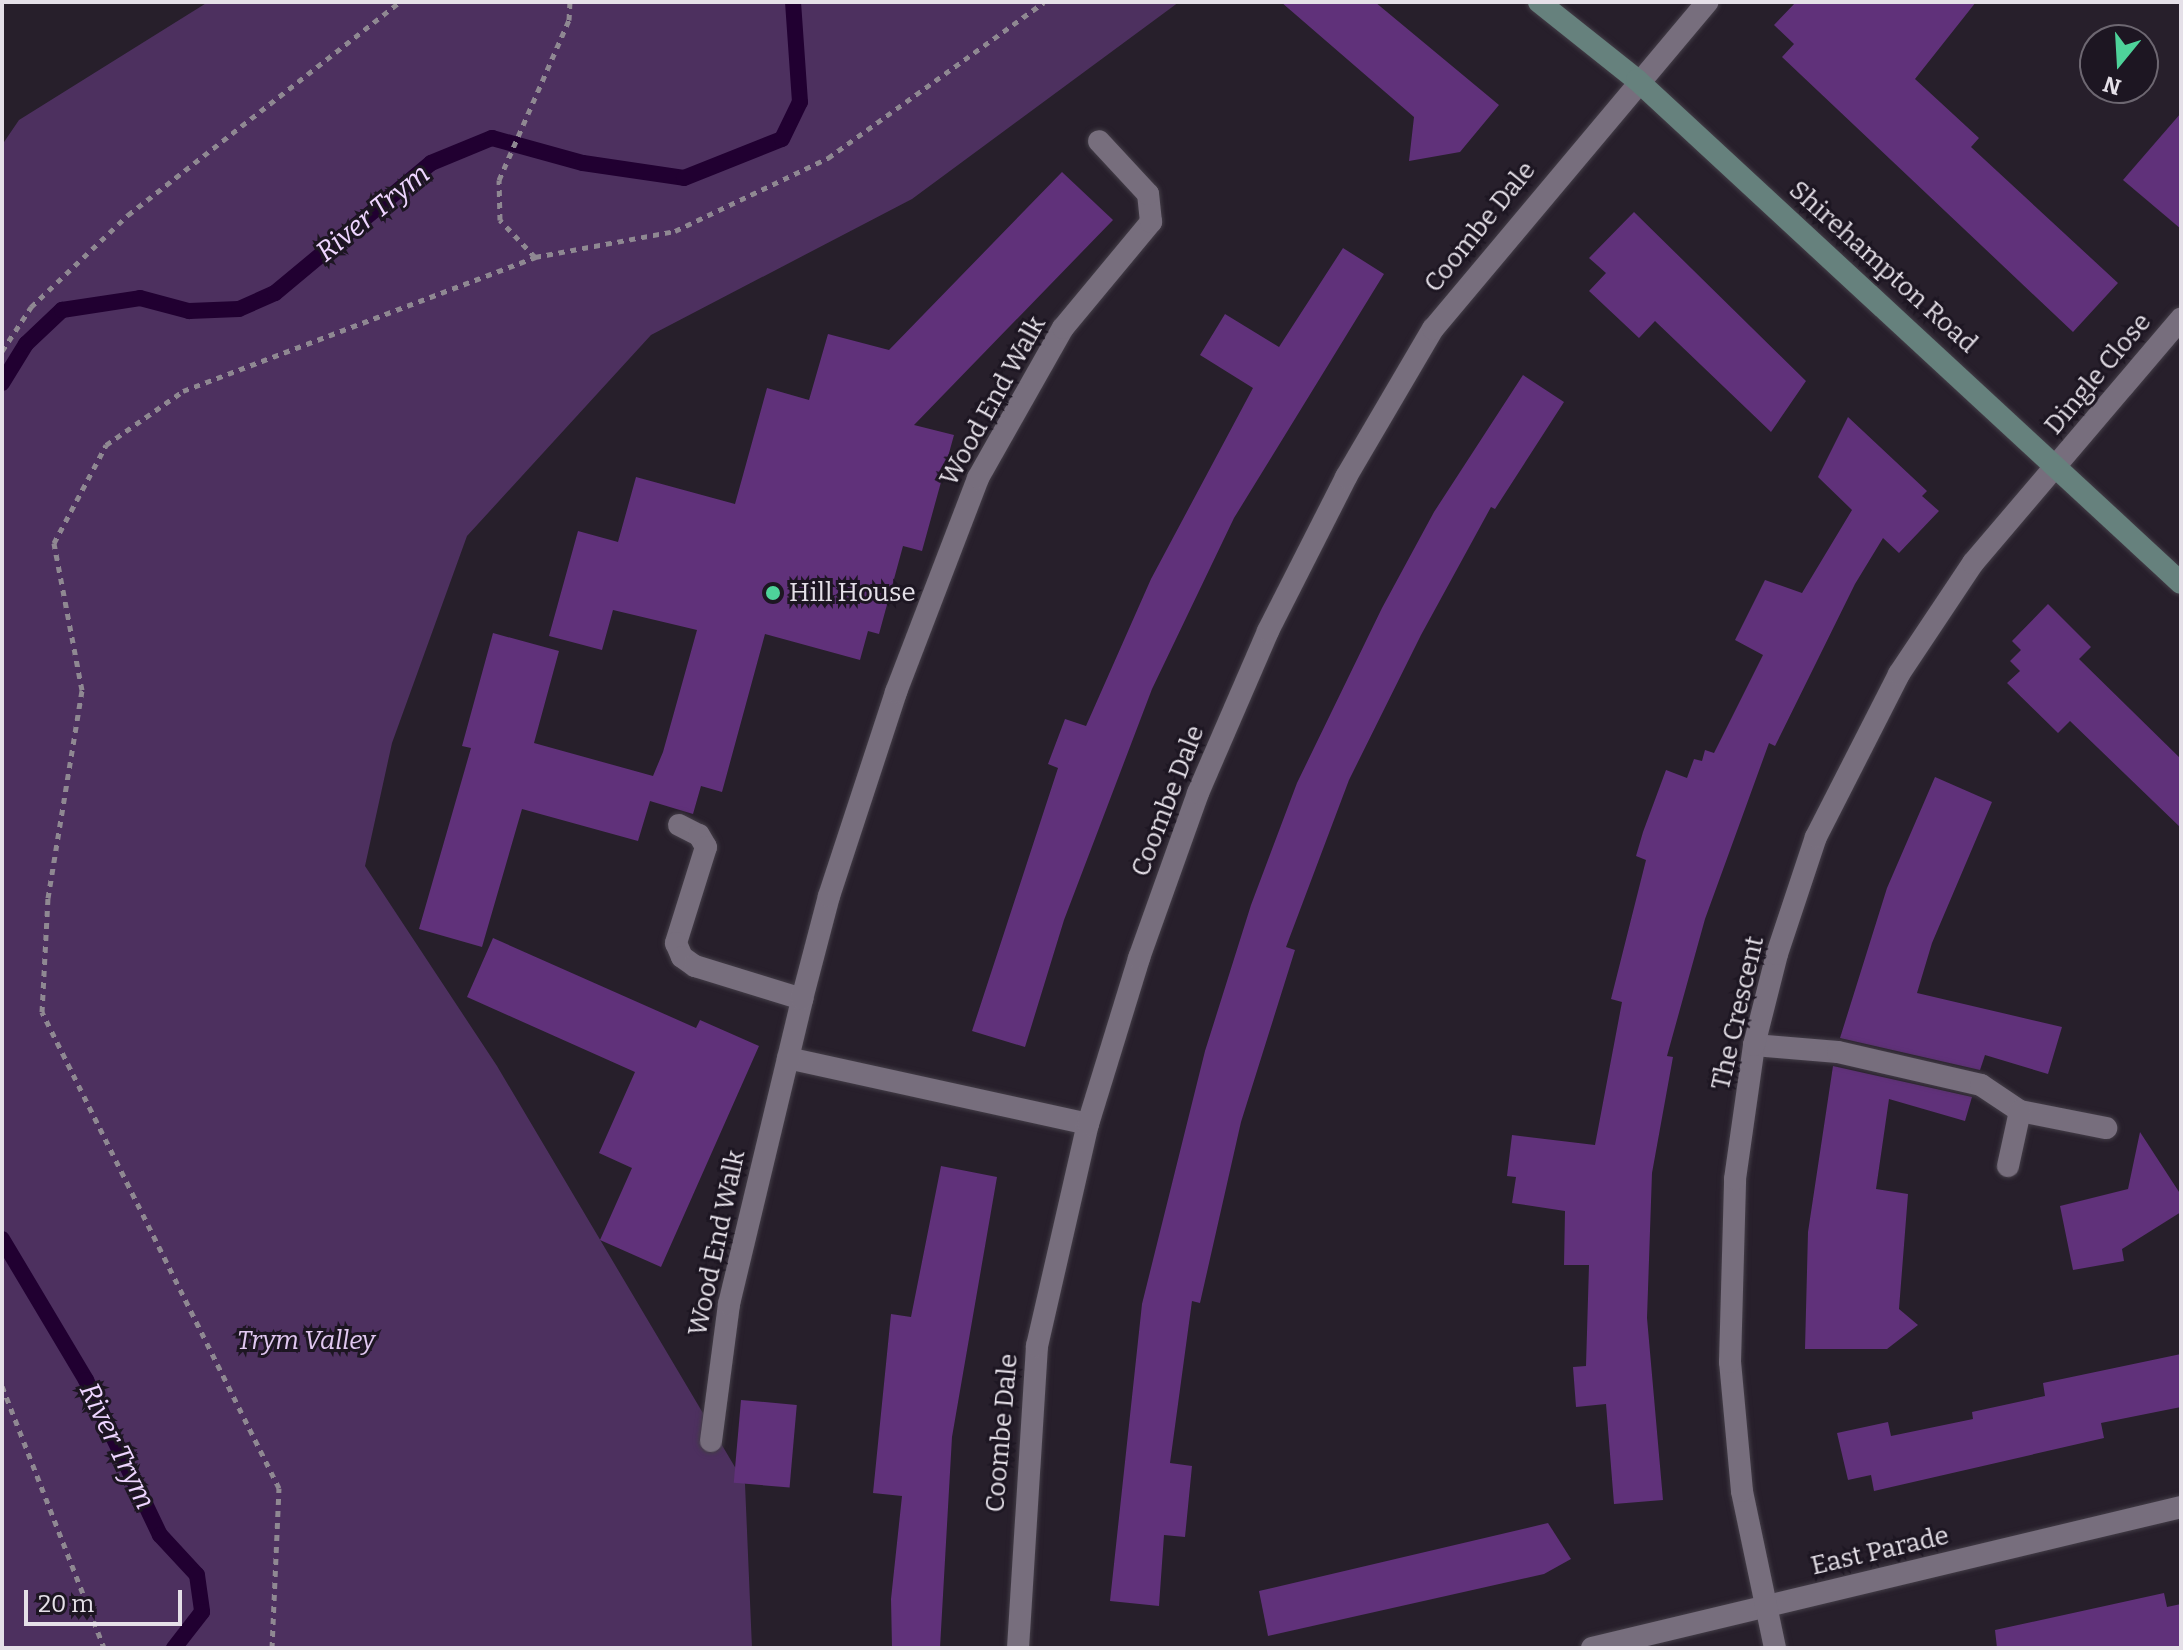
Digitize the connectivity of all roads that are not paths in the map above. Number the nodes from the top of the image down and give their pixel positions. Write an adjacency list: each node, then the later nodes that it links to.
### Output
1 (1539, 2): 3 (main road, Shirehampton Road)
2 (1707, 2): 3 (street, Coombe Dale)
3 (1637, 80): 6 (main road, Shirehampton Road); 13 (street, Coombe Dale)
4 (1099, 141): 9 (street, Wood End Walk)
5 (2181, 319): 6 (street, Dingle Close)
6 (2058, 465): 7 (main road, Shirehampton Road); 10 (street, The Crescent)
7 (2181, 583)
8 (679, 825): 9 (street)
9 (802, 999): 11 (street, Wood End Walk)
10 (1754, 1045): 12 (street); 18 (street, The Crescent)
11 (788, 1058): 13 (street); 16 (street, Wood End Walk)
12 (2020, 1111): 14 (street); 15 (street)
13 (1088, 1124): 19 (street, Coombe Dale)
14 (2106, 1128)
15 (2008, 1166)
16 (711, 1441)
17 (2181, 1507): 18 (street, East Parade)
18 (1762, 1608): 20 (street, East Parade); 21 (street, The Crescent)
19 (1018, 1648)
20 (1592, 1648)
21 (1775, 1648)

